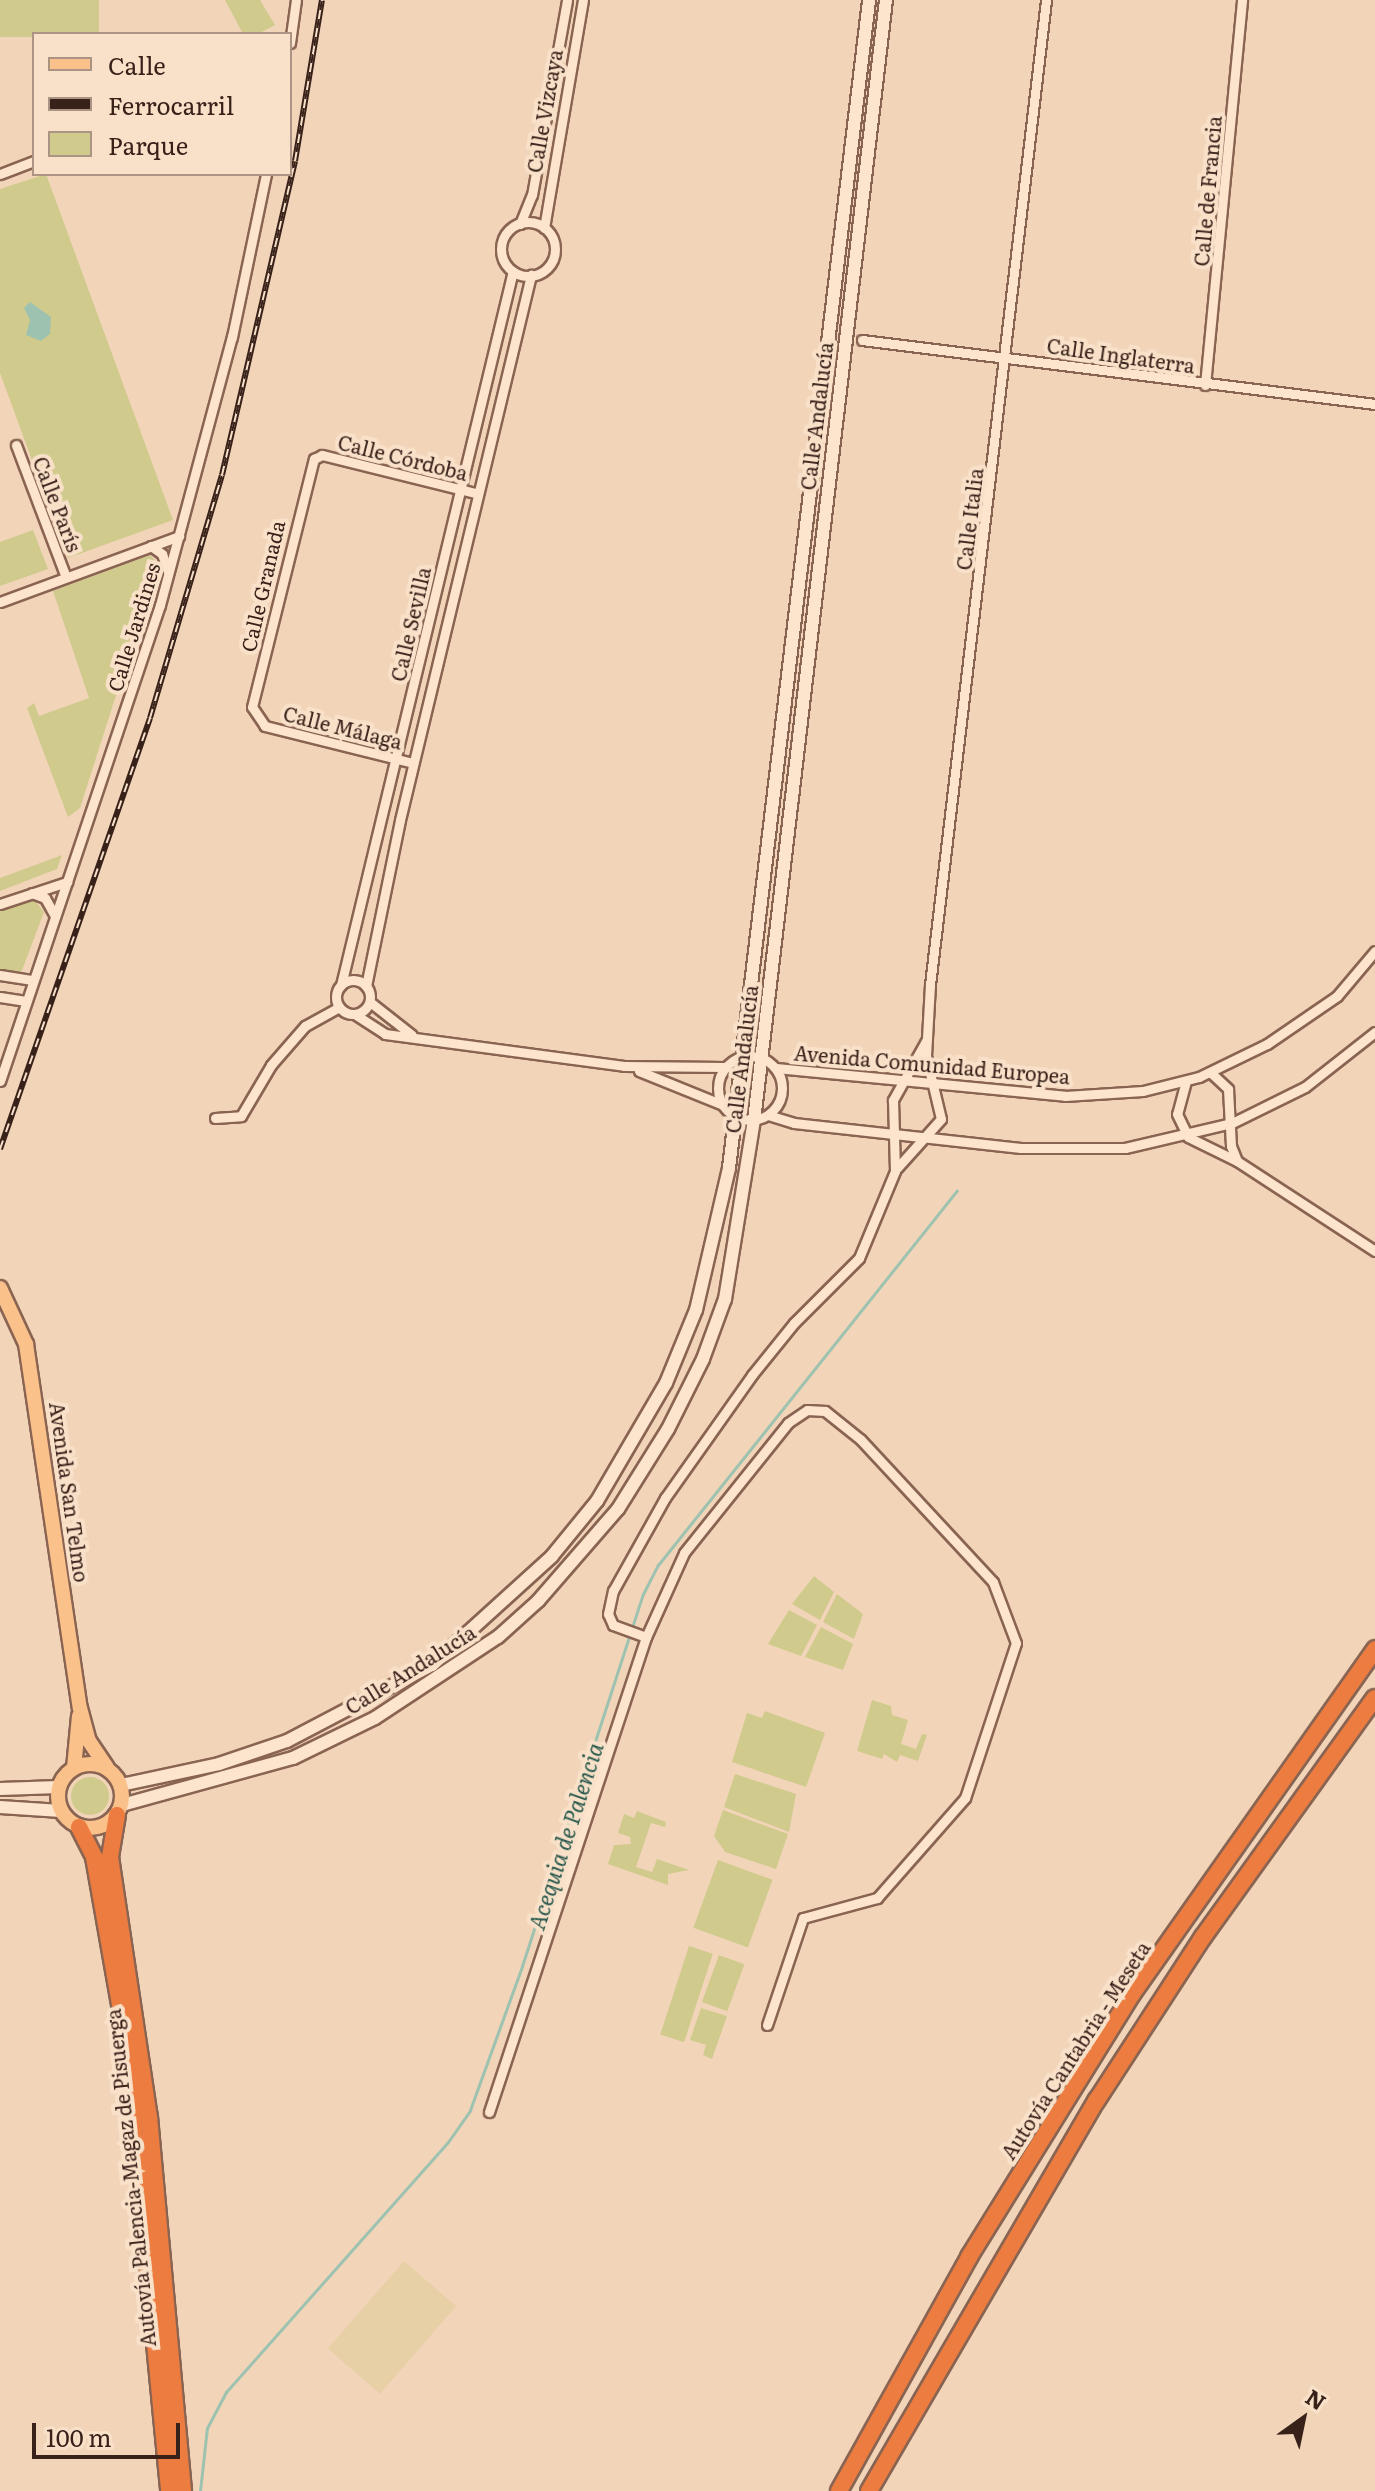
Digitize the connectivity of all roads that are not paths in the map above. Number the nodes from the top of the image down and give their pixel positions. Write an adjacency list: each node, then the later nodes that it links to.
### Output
1 (296, 0): 8 (street)
2 (567, 0): 9 (street, Calle Vizcaya)
3 (583, 0): 10 (street, Calle Vizcaya)
4 (869, 0): 51 (main road, Calle Andalucía)
5 (886, 0): 52 (main road, Calle Andalucía)
6 (1046, 0): 19 (street, Calle Italia)
7 (1242, 0): 20 (street, Calle de Francia)
8 (292, 32)
9 (559, 46): 10 (street); 14 (street, Calle Vizcaya)
10 (573, 52): 15 (street, Calle Vizcaya)
11 (32, 162): 12 (street)
12 (0, 174)
13 (265, 176): 26 (street, Calle Jardines)
14 (520, 224): 15 (street); 16 (street)
15 (544, 228): 17 (street)
16 (513, 271): 17 (street); 24 (street, Calle Sevilla)
17 (531, 275): 25 (street, Calle Sevilla)
18 (862, 340): 19 (street, Calle Inglaterra)
19 (1007, 357): 20 (street, Calle Inglaterra); 50 (street, Calle Italia)
20 (1205, 385): 21 (street, Calle Inglaterra)
21 (1375, 404)
22 (16, 445): 29 (street, Calle París)
23 (322, 455): 24 (street, Calle Córdoba); 31 (street, Calle Granada)
24 (460, 489): 25 (street, Calle Córdoba); 32 (street, Calle Sevilla)
25 (476, 493): 33 (street, Calle Sevilla)
26 (179, 536): 27 (street, Calle París); 28 (street, Calle Jardines)
27 (151, 546): 28 (street); 29 (street, Calle París)
28 (169, 575): 34 (street, Calle Jardines)
29 (66, 577): 30 (street, Calle París)
30 (0, 602)
31 (265, 726): 32 (street, Calle Málaga)
32 (397, 758): 33 (street, Calle Málaga); 41 (street, Calle Sevilla)
33 (413, 763): 42 (street, Calle Sevilla)
34 (67, 882): 35 (street); 37 (street, Calle Jardines)
35 (32, 893): 36 (street); 37 (street)
36 (0, 904)
37 (55, 916): 40 (street, Calle Jardines)
38 (1375, 951): 56 (street, Avenida Comunidad Europea)
39 (0, 979): 40 (street)
40 (33, 980): 44 (street, Calle Jardines)
41 (341, 985): 42 (street); 46 (street)
42 (366, 986): 45 (street)
43 (0, 997): 44 (street)
44 (26, 1001): 58 (street, Calle Jardines)
45 (370, 1002): 47 (street); 49 (street)
46 (339, 1007): 47 (street); 64 (street)
47 (356, 1015): 49 (street)
48 (1375, 1032): 66 (street)
49 (419, 1039): 53 (street)
50 (926, 1041): 57 (street, Calle Italia); 60 (street, Calle Italia)
51 (742, 1056): 52 (street); 54 (street); 63 (main road, Calle Andalucía)
52 (762, 1058): 55 (street); 65 (main road, Calle Andalucía)
53 (624, 1066): 54 (street); 61 (street)
54 (724, 1067): 61 (street)
55 (776, 1068): 57 (street, Avenida Comunidad Europea); 62 (street)
56 (1210, 1072): 59 (street, Avenida Comunidad Europea); 66 (street)
57 (903, 1079): 60 (street, Avenida Comunidad Europea); 67 (street)
58 (0, 1081)
59 (1186, 1081): 60 (street, Avenida Comunidad Europea); 68 (street)
60 (937, 1084): 69 (street)
61 (723, 1105): 63 (street)
62 (768, 1115): 65 (street); 67 (street)
63 (735, 1117): 65 (street); 80 (main road, Calle Andalucía)
64 (215, 1118)
65 (754, 1120): 84 (main road, Calle Andalucía)
66 (1232, 1123): 68 (street); 70 (street)
67 (895, 1134): 69 (street); 71 (street)
68 (1188, 1137): 69 (street); 70 (street)
69 (929, 1138): 71 (street)
70 (1237, 1161): 72 (street)
71 (895, 1171): 74 (street)
72 (1375, 1251)
73 (0, 1288): 77 (main road, Avenida San Telmo)
74 (642, 1635): 89 (street); 90 (street)
75 (1375, 1649): 93 (highway, Autovía Cantabria - Meseta)
76 (1375, 1698): 94 (highway)
77 (80, 1708): 78 (main road, Avenida San Telmo); 79 (main road, Avenida San Telmo)
78 (74, 1768): 79 (main road); 81 (main road)
79 (107, 1768): 80 (main road)
80 (121, 1785): 84 (main road)
81 (59, 1787): 82 (main road); 85 (main road)
82 (0, 1789)
83 (0, 1807): 85 (main road)
84 (119, 1810): 86 (main road); 92 (highway, Autovía Palencia-Magaz de Pisuerga)
85 (61, 1811): 86 (main road)
86 (79, 1827): 87 (highway, Autovía Palencia-Magaz de Pisuerga)
87 (100, 1884): 88 (highway); 91 (highway, Autovía Palencia-Magaz de Pisuerga)
88 (95, 1920)
89 (767, 2025)
90 (489, 2112)
91 (169, 2491)
92 (183, 2491)
93 (838, 2491)
94 (869, 2491)

